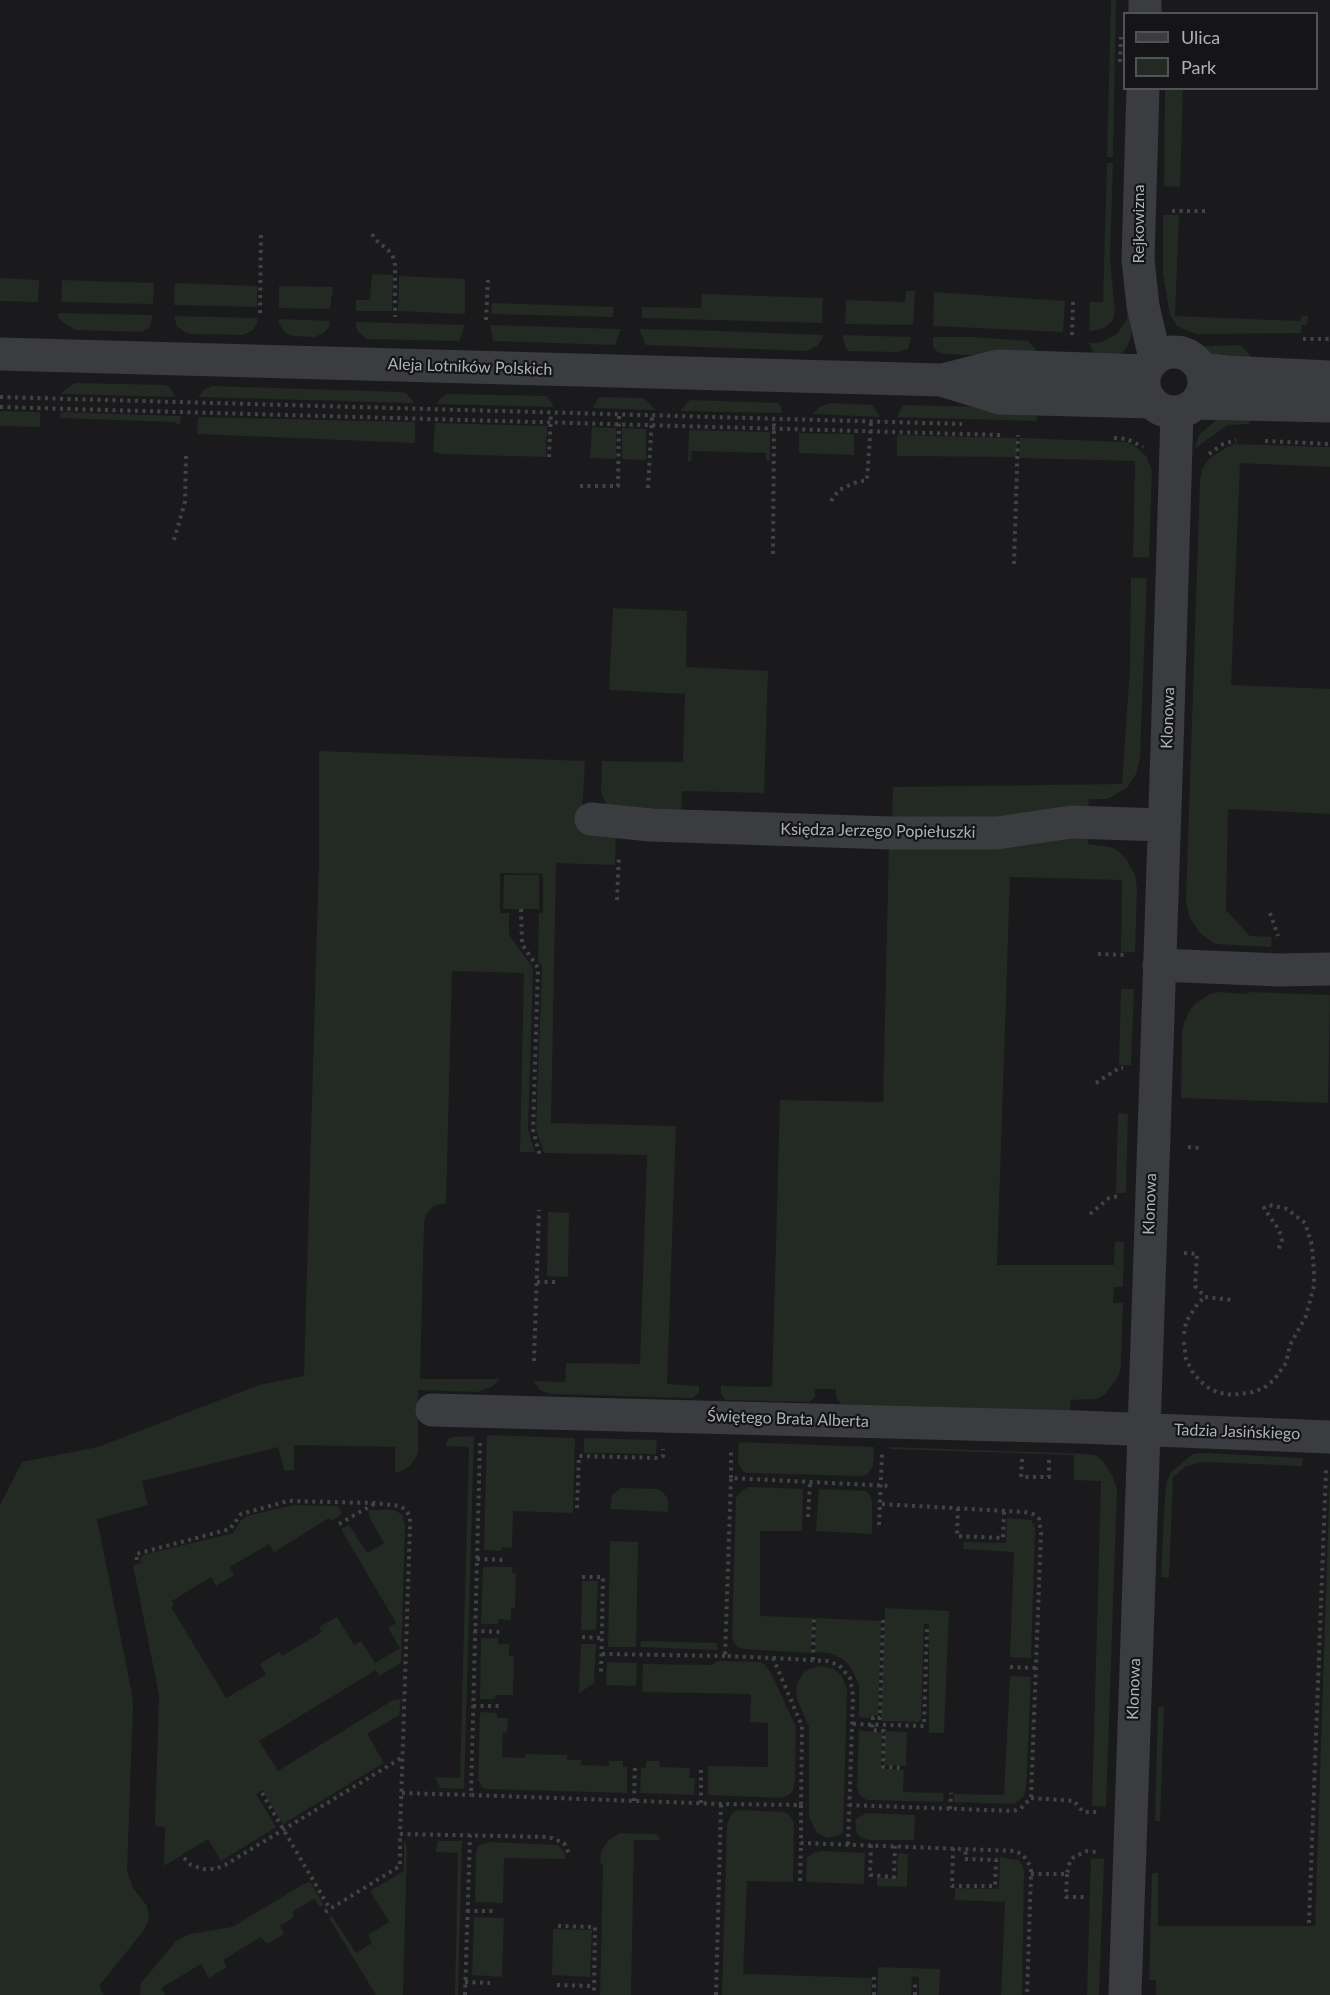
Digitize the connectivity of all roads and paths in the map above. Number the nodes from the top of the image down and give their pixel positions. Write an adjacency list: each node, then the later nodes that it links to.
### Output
1 (1143, 90): 15 (street, Rejkowizna)
2 (1169, 211): 3 (path)
3 (1207, 211)
4 (261, 233): 8 (path)
5 (372, 234): 9 (path)
6 (488, 280): 10 (path)
7 (1073, 301): 11 (path)
8 (260, 313)
9 (395, 317)
10 (486, 320)
11 (1072, 339)
12 (0, 354): 15 (street, Aleja Lotników Polskich)
13 (1201, 369): 14 (street); 15 (street); 15 (street)
14 (1330, 377)
15 (1165, 389): 17 (street, Aleja Lotników Polskich); 47 (street, Klonowa)
16 (0, 398): 19 (path)
17 (1330, 406)
18 (0, 407): 24 (path)
19 (550, 413): 20 (path); 24 (path)
20 (620, 415): 21 (path); 25 (path)
21 (652, 416): 22 (path); 26 (path)
22 (774, 419): 23 (path); 28 (path)
23 (871, 422): 27 (path); 29 (path)
24 (550, 423): 25 (path); 39 (path)
25 (619, 424): 26 (path); 40 (path)
26 (652, 424): 28 (path); 41 (path)
27 (968, 424)
28 (774, 428): 29 (path); 44 (path)
29 (871, 431): 30 (path); 42 (path)
30 (1018, 435): 31 (path); 45 (path)
31 (1027, 435)
32 (1112, 437): 37 (path)
33 (1232, 440): 34 (path)
34 (1239, 440)
35 (1261, 441): 36 (path)
36 (1330, 444)
37 (1146, 450)
38 (186, 454): 43 (path)
39 (549, 457)
40 (580, 486)
41 (648, 488)
42 (831, 501)
43 (174, 540)
44 (773, 554)
45 (1014, 564)
46 (606, 820): 47 (street, Księdza Jerzego Popiełuszki); 48 (path)
47 (1163, 825): 51 (street, Klonowa)
48 (616, 900)
49 (521, 909): 55 (path)
50 (1098, 954): 51 (path)
51 (1145, 960): 52 (street); 67 (street, Klonowa)
52 (1330, 969)
53 (1127, 1068): 54 (path)
54 (1096, 1083)
55 (540, 1156)
56 (1124, 1197): 58 (path)
57 (539, 1210): 61 (path)
58 (1090, 1214)
59 (1278, 1250): 63 (path)
60 (1176, 1252): 63 (path)
61 (537, 1282): 62 (path); 65 (path)
62 (556, 1282)
63 (1205, 1297): 64 (path)
64 (1232, 1300)
65 (534, 1361)
66 (432, 1410): 67 (street, Świętego Brata Alberta)
67 (1143, 1429): 68 (street, Tadzia Jasińskiego); 159 (street, Klonowa)
68 (1329, 1437): 145 (path)
69 (480, 1441): 89 (path)
70 (579, 1446): 76 (path)
71 (663, 1446): 76 (path)
72 (731, 1447): 77 (path)
73 (882, 1453): 79 (path)
74 (1022, 1455): 75 (path)
75 (1049, 1455)
76 (579, 1456): 83 (path)
77 (731, 1478): 78 (path); 101 (path)
78 (810, 1483): 79 (path); 86 (path)
79 (881, 1486): 80 (path); 82 (path)
80 (890, 1486)
81 (375, 1503): 87 (path); 90 (path); 111 (path)
82 (880, 1504): 84 (path); 88 (path)
83 (577, 1508)
84 (958, 1509): 85 (path); 85 (path)
85 (1004, 1511): 105 (path)
86 (808, 1517)
87 (339, 1524)
88 (879, 1525)
89 (477, 1559): 91 (path); 96 (path)
90 (137, 1560)
91 (506, 1560)
92 (582, 1577): 99 (path)
93 (814, 1616): 103 (path)
94 (883, 1620): 110 (path)
95 (927, 1629): 110 (path)
96 (474, 1631): 97 (path); 107 (path)
97 (503, 1632)
98 (582, 1637): 99 (path)
99 (602, 1638): 100 (path)
100 (602, 1654): 101 (path); 106 (path)
101 (725, 1656): 102 (path)
102 (772, 1658): 103 (path); 123 (path)
103 (813, 1660): 109 (path)
104 (1010, 1668): 105 (path)
105 (1036, 1668): 119 (path)
106 (601, 1675)
107 (473, 1706): 108 (path); 118 (path)
108 (503, 1706)
109 (853, 1724): 110 (path); 124 (path)
110 (872, 1725): 113 (path)
111 (404, 1757): 116 (path); 127 (path)
112 (635, 1764): 120 (path)
113 (903, 1768)
114 (701, 1770): 121 (path)
115 (262, 1793): 127 (path)
116 (402, 1793): 118 (path); 128 (path)
117 (951, 1793): 125 (path)
118 (471, 1795): 120 (path)
119 (1031, 1798): 125 (path); 126 (path)
120 (634, 1801): 121 (path)
121 (701, 1803): 122 (path)
122 (721, 1804): 123 (path); 155 (path)
123 (801, 1805): 130 (path)
124 (849, 1805): 125 (path); 131 (path)
125 (950, 1809)
126 (1102, 1812)
127 (283, 1830): 128 (path); 138 (path)
128 (400, 1834): 129 (path)
129 (470, 1835): 137 (path); 143 (path)
130 (801, 1844): 131 (path); 141 (path)
131 (848, 1845): 132 (path)
132 (871, 1845): 133 (path); 133 (path)
133 (895, 1846): 134 (path)
134 (953, 1848): 135 (path); 135 (path)
135 (966, 1848): 139 (path)
136 (1102, 1854): 140 (path)
137 (570, 1856)
138 (184, 1858)
139 (1031, 1874): 140 (path); 158 (path)
140 (1067, 1874): 142 (path)
141 (800, 1881)
142 (1087, 1897)
143 (467, 1911): 144 (path); 149 (path)
144 (494, 1911)
145 (1309, 1923)
146 (558, 1926): 152 (path)
147 (874, 1977): 156 (path)
148 (915, 1980): 157 (path)
149 (465, 1982): 150 (path); 153 (path)
150 (490, 1983)
151 (557, 1985): 152 (path)
152 (594, 1986): 154 (path)
153 (465, 1995)
154 (594, 1995)
155 (716, 1995)
156 (873, 1995)
157 (915, 1995)
158 (1027, 1995)
159 (1125, 1995)

